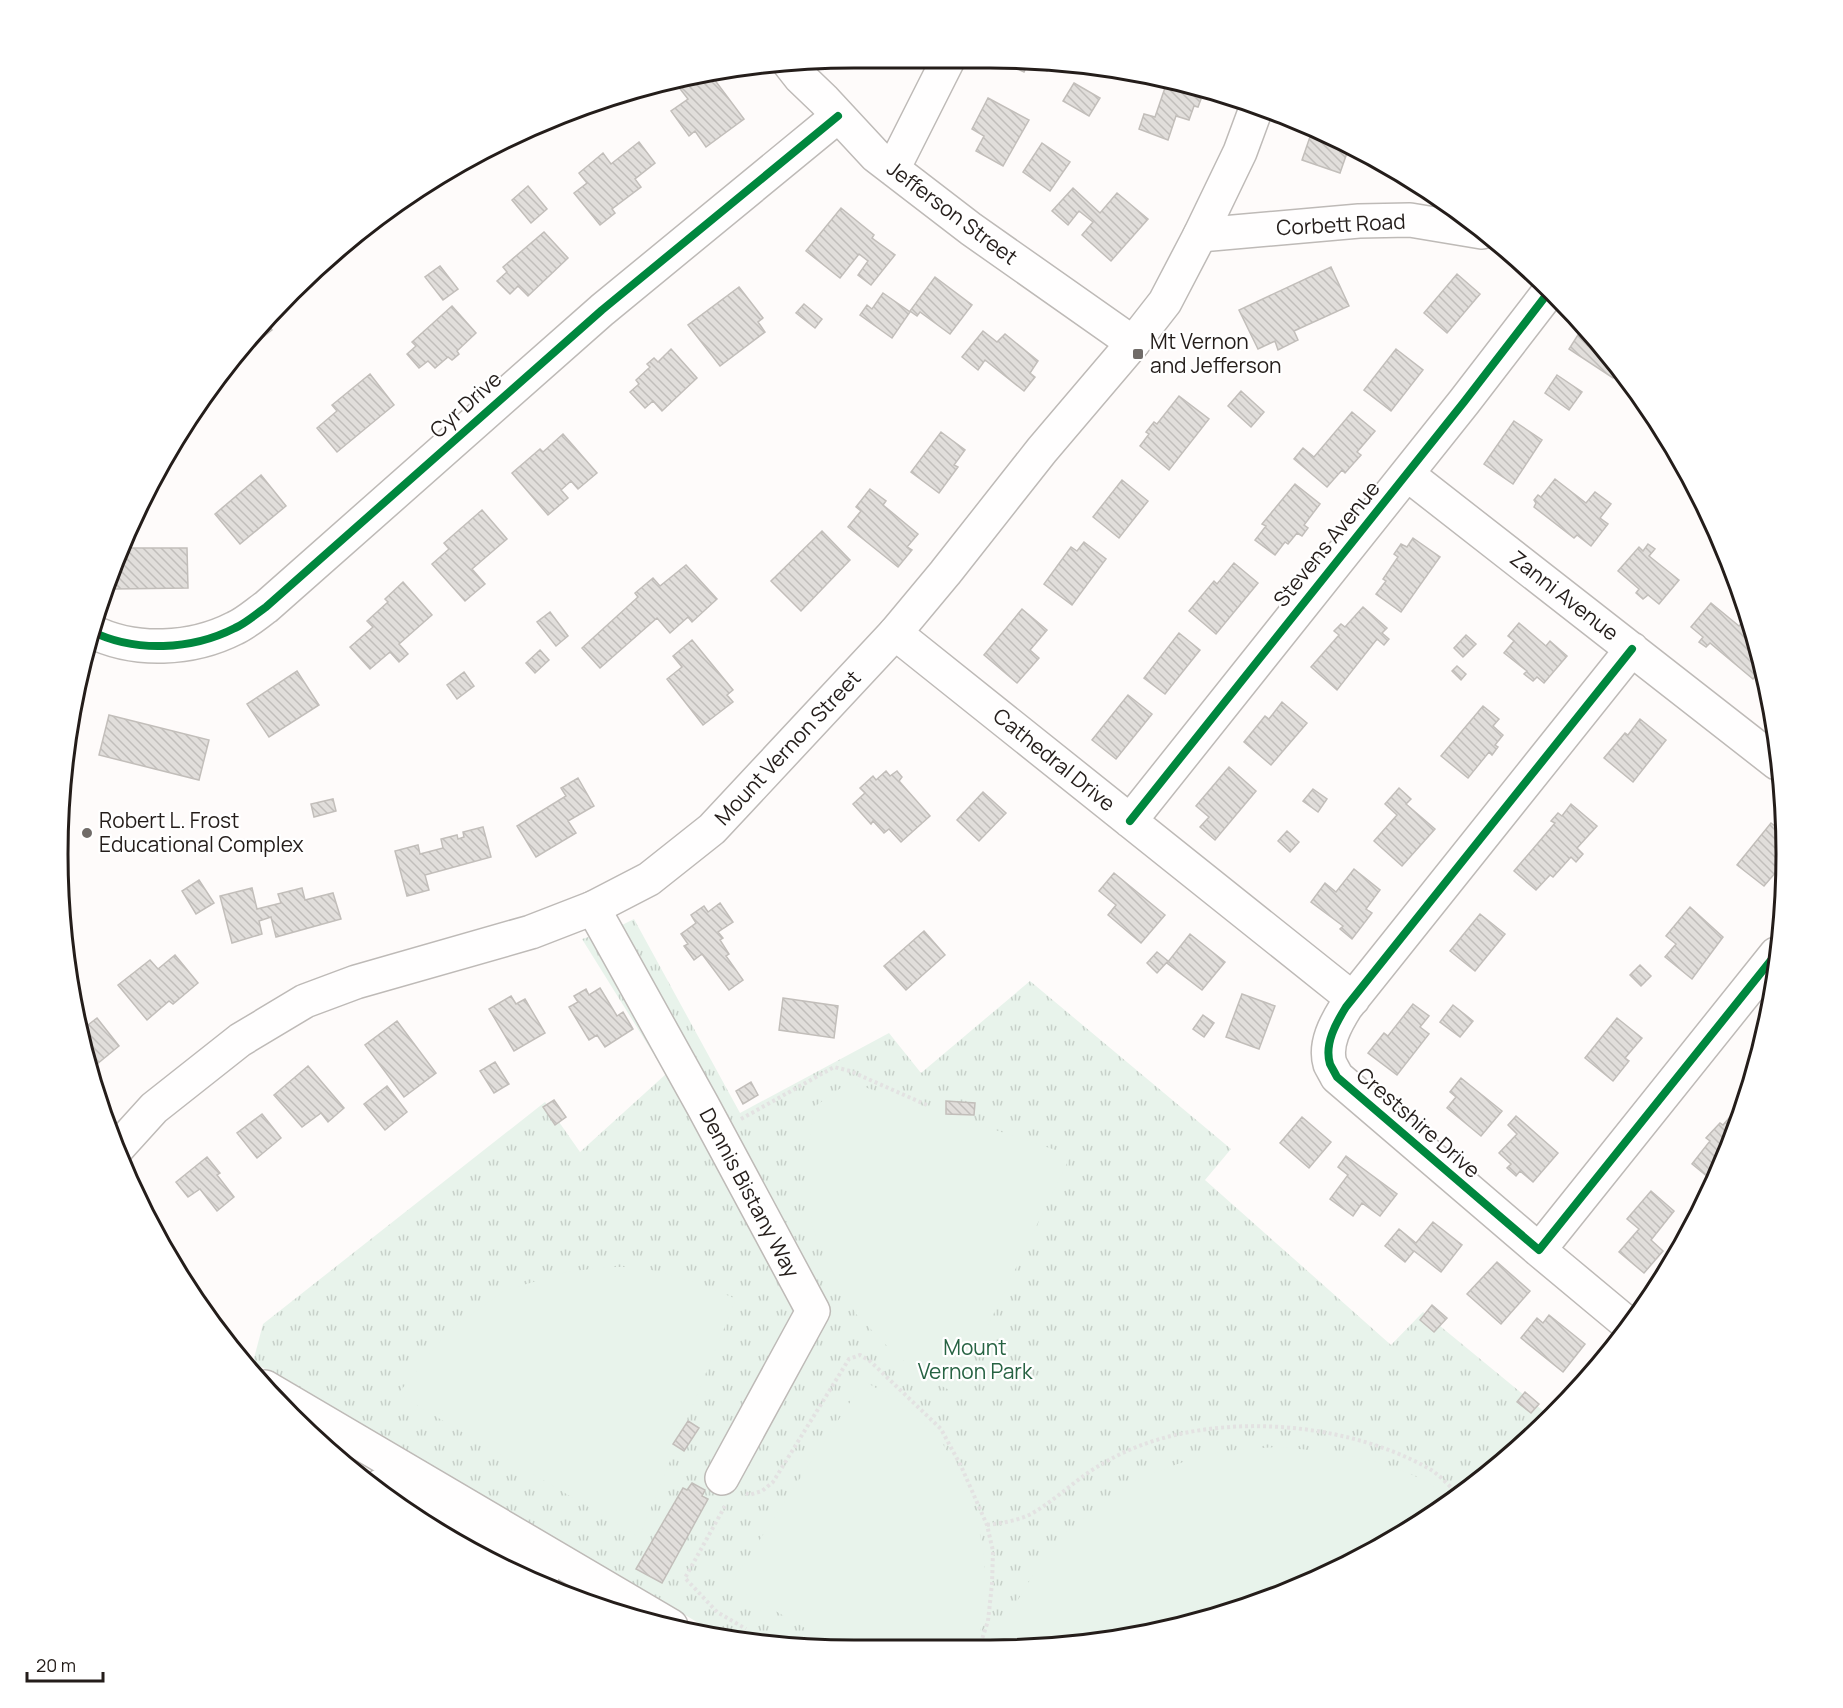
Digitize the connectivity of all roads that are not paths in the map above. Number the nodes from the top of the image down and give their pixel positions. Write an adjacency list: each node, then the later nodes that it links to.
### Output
1 (944, 68): 5 (street)
2 (794, 70): 4 (street, Jefferson Street)
3 (1254, 114): 7 (street, Mount Vernon Street)
4 (838, 116): 5 (street, Jefferson Street); 12 (street, Cyr Drive)
5 (893, 169): 9 (street, Jefferson Street)
6 (1467, 229): 7 (street, Corbett Road)
7 (1200, 235): 9 (street, Mount Vernon Street)
8 (1544, 297): 10 (street, Stevens Avenue)
9 (1132, 343): 11 (street, Mount Vernon Street)
10 (1407, 474): 13 (street, Zanni Avenue); 15 (street, Stevens Avenue)
11 (895, 633): 15 (street, Cathedral Drive); 16 (street, Mount Vernon Street)
12 (99, 634)
13 (1632, 649): 14 (street, Zanni Avenue); 18 (street, Crestshire Drive)
14 (1770, 757)
15 (1130, 821): 18 (street, Cathedral Drive)
16 (593, 908): 19 (street, Mount Vernon Street); 23 (street, Dennis Bistany Way)
17 (1768, 964): 20 (street)
18 (1353, 999): 20 (street, Crestshire Drive)
19 (122, 1143)
20 (1539, 1250): 21 (street, Crestshire Drive)
21 (1623, 1319)
22 (290, 1402): 26 (street)
23 (728, 1482)
24 (427, 1514): 25 (street)
25 (469, 1539)
26 (651, 1614)

